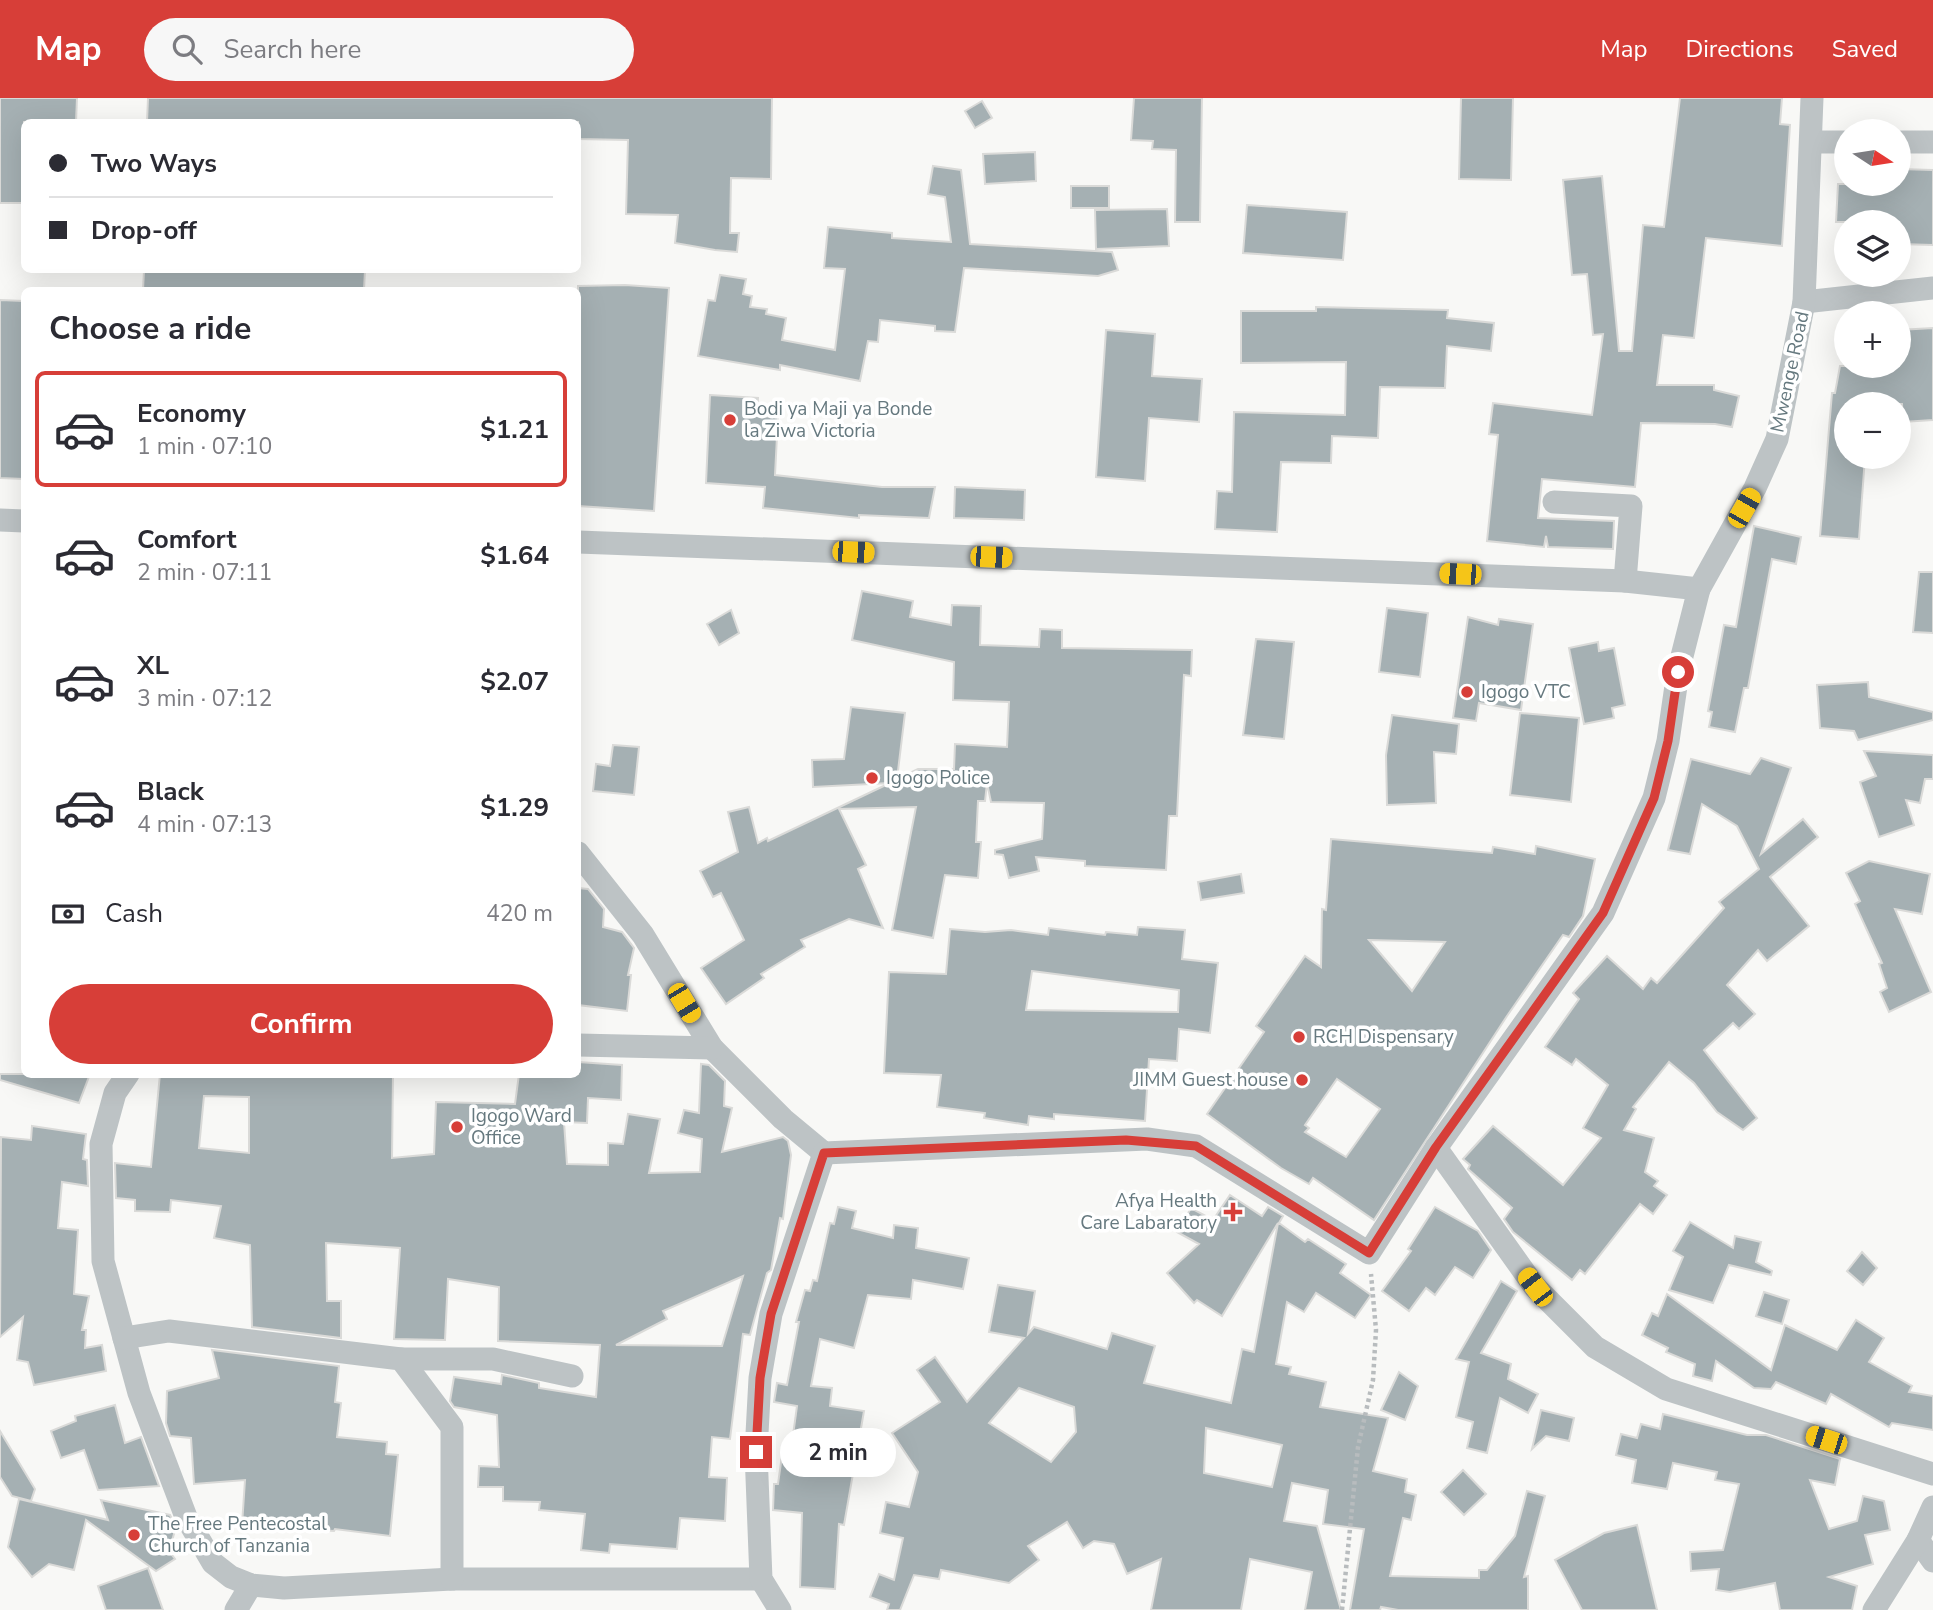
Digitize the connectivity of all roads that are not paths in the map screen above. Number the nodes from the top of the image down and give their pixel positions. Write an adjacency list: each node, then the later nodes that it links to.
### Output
1 (1812, 98): 2 (street, Mwenge Road)
2 (1811, 142): 3 (street); 7 (street, Mwenge Road)
3 (1834, 142)
4 (1911, 142): 5 (street)
5 (1933, 142)
6 (1933, 288): 7 (street)
7 (1804, 302): 13 (street, Mwenge Road)
8 (1554, 502): 12 (street)
9 (0, 520): 10 (street)
10 (21, 521)
11 (581, 542): 12 (street)
12 (1625, 580): 13 (street)
13 (1699, 589): 18 (street, Mwenge Road)
14 (581, 857): 16 (street)
15 (581, 1045): 16 (street)
16 (712, 1048): 19 (street)
17 (125, 1078): 20 (street)
18 (1436, 1147): 19 (street, Mwenge Road); 23 (street)
19 (824, 1153): 27 (street)
20 (124, 1338): 21 (street); 29 (street)
21 (401, 1359): 22 (street); 28 (street)
22 (572, 1376)
23 (1933, 1474)
24 (1933, 1507): 25 (street)
25 (1918, 1540): 26 (street); 32 (street)
26 (1933, 1561)
27 (761, 1578): 28 (street); 31 (street)
28 (452, 1579): 29 (street)
29 (251, 1585): 30 (street)
30 (236, 1610)
31 (780, 1610)
32 (1874, 1610)

